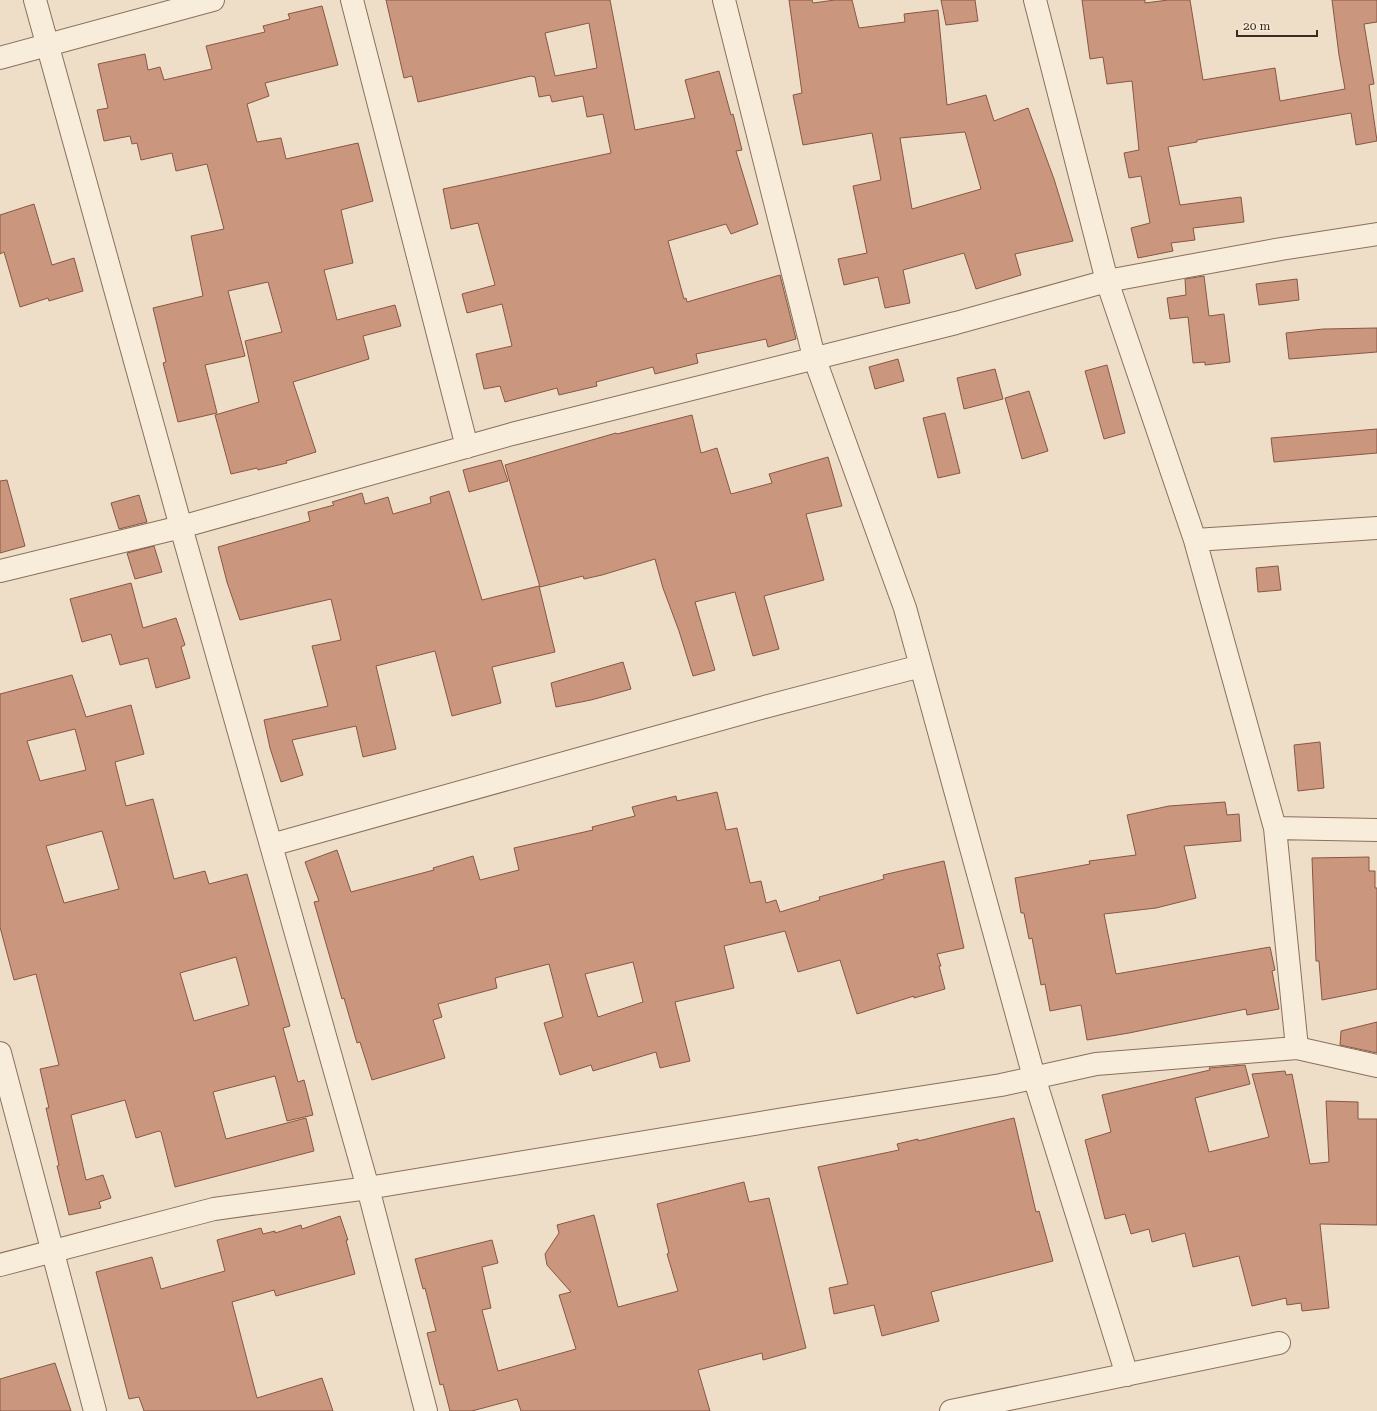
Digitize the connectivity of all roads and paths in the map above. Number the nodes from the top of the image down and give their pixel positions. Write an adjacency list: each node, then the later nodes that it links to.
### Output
1 (35, 0): 6 (street)
2 (213, 0): 6 (street)
3 (352, 0): 11 (street)
4 (724, 0): 10 (street)
5 (1035, 0): 9 (street)
6 (48, 45): 7 (street); 12 (street)
7 (0, 58)
8 (1377, 234): 9 (street)
9 (1107, 281): 10 (street); 14 (street)
10 (814, 358): 11 (street); 16 (street)
11 (467, 447): 12 (street)
12 (181, 528): 15 (street); 19 (street)
13 (1377, 528): 14 (street)
14 (1195, 540): 17 (street)
15 (0, 571)
16 (921, 666): 19 (street); 23 (street)
17 (1275, 828): 18 (street); 20 (street)
18 (1377, 830)
19 (271, 845): 24 (street)
20 (1297, 1048): 22 (street); 23 (street)
21 (0, 1053): 25 (street)
22 (1377, 1066)
23 (1034, 1077): 24 (street); 28 (street)
24 (368, 1188): 25 (street); 30 (street)
25 (52, 1253): 26 (street); 29 (street)
26 (0, 1265)
27 (1280, 1344): 28 (street)
28 (1127, 1375): 31 (street)
29 (95, 1411)
30 (426, 1411)
31 (951, 1411)

